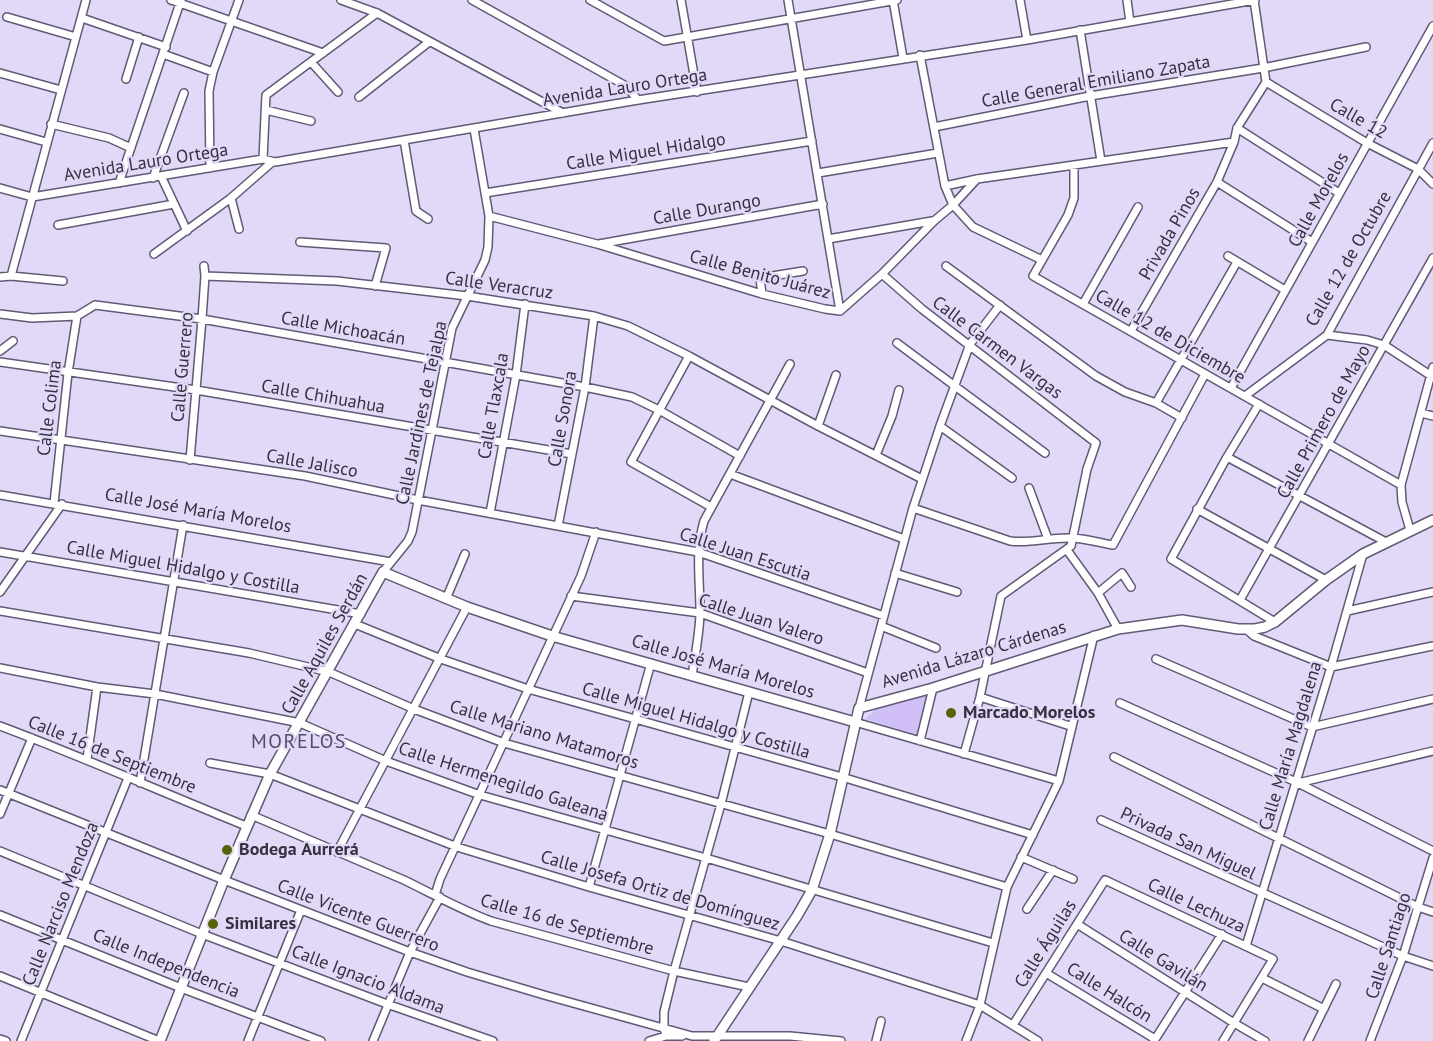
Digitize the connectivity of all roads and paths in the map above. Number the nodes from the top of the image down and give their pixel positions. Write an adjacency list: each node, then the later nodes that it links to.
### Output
1 (86, 0): 16 (street)
2 (171, 0): 13 (street)
3 (239, 0): 18 (street)
4 (341, 0): 14 (street)
5 (472, 0): 46 (street)
6 (590, 0): 24 (street)
7 (681, 0): 24 (street)
8 (788, 0): 17 (street)
9 (894, 0): 17 (street); 32 (street)
10 (1020, 0): 25 (street)
11 (1126, 0): 19 (street)
12 (1255, 0): 19 (street, Avenida Lauro Ortega); 34 (street)
13 (181, 2): 18 (street); 27 (street)
14 (377, 13): 26 (street); 29 (street)
15 (7, 17): 22 (street)
16 (82, 18): 22 (street); 23 (street)
17 (791, 20): 24 (street); 37 (street)
18 (231, 21): 29 (street); 35 (street)
19 (1130, 22): 21 (street, Avenida Lauro Ortega)
20 (1433, 26): 59 (street, Calle Morelos)
21 (1080, 30): 25 (street, Avenida Lauro Ortega); 44 (street)
22 (76, 37): 40 (street)
23 (139, 37): 27 (street); 38 (street)
24 (687, 37): 42 (street)
25 (1027, 40): 31 (street, Avenida Lauro Ortega)
26 (429, 42): 45 (street); 48 (street)
27 (166, 46): 30 (street)
28 (1366, 47): 34 (street, Calle General Emiliano Zapata)
29 (323, 53): 33 (street)
30 (163, 54): 35 (street); 61 (street)
31 (920, 55): 32 (street, Avenida Lauro Ortega); 51 (street)
32 (903, 58): 37 (street, Avenida Lauro Ortega)
33 (311, 62): 41 (street); 47 (street)
34 (1263, 68): 39 (street); 44 (street, Calle General Emiliano Zapata)
35 (213, 72): 67 (street)
36 (0, 73): 40 (street)
37 (800, 76): 42 (street, Avenida Lauro Ortega); 56 (street)
38 (126, 79)
39 (1266, 82): 52 (street); 59 (street, Calle 12)
40 (61, 90): 50 (street)
41 (338, 92)
42 (697, 92): 46 (street, Avenida Lauro Ortega)
43 (184, 93): 70 (street)
44 (1090, 96): 51 (street, Calle General Emiliano Zapata); 64 (street)
45 (359, 97)
46 (638, 100): 48 (street, Avenida Lauro Ortega)
47 (266, 110): 49 (street); 63 (street)
48 (564, 113): 54 (street, Avenida Lauro Ortega)
49 (311, 121)
50 (51, 124): 57 (street); 61 (street)
51 (934, 127): 62 (street)
52 (1237, 128): 58 (street, Privada Pinos); 78 (street)
53 (0, 129): 57 (street)
54 (474, 129): 55 (street, Avenida Lauro Ortega); 77 (street, Calle Jardines de Tejalpa)
55 (404, 140): 65 (street, Avenida Lauro Ortega); 86 (street)
56 (812, 141): 69 (street); 77 (street, Calle Miguel Hidalgo)
57 (46, 142): 79 (street)
58 (1234, 142): 64 (street); 72 (street, Privada Pinos)
59 (1367, 143): 68 (street, Calle 12); 78 (street, Calle Morelos)
60 (1433, 143): 68 (street, Calle 12 de Octubre)
61 (131, 148): 73 (street)
62 (938, 153): 69 (street); 75 (street)
63 (263, 159): 65 (street); 67 (street, Avenida Lauro Ortega)
64 (1101, 161): 66 (street)
65 (271, 163): 80 (street)
66 (1074, 165): 71 (street); 98 (street)
67 (210, 168): 70 (street, Avenida Lauro Ortega)
68 (1418, 169): 74 (street, Calle 12); 121 (street, Calle 12 de Octubre)
69 (818, 173): 82 (street)
70 (157, 177): 73 (street, Avenida Lauro Ortega); 81 (street)
71 (977, 178): 75 (street); 83 (street, Calle Benito Juárez)
72 (1217, 182): 93 (street); 120 (street, Privada Pinos)
73 (120, 183): 79 (street, Avenida Lauro Ortega)
74 (1433, 184)
75 (945, 186): 83 (street)
76 (0, 188): 79 (street, Avenida Lauro Ortega)
77 (485, 193): 85 (street, Calle Jardines de Tejalpa)
78 (1339, 193): 93 (street, Calle Morelos)
79 (32, 197): 104 (street)
80 (231, 198): 89 (street); 90 (street)
81 (174, 204): 88 (street); 90 (street)
82 (823, 204): 91 (street); 94 (street, Calle Durango)
83 (953, 205): 87 (street, Calle Benito Juárez); 98 (street)
84 (1138, 207): 113 (street)
85 (489, 216): 94 (street, Calle Benito Juárez); 111 (street, Calle Jardines de Tejalpa)
86 (428, 219)
87 (934, 221): 91 (street); 103 (street, Calle Benito Juárez)
88 (58, 225)
89 (239, 229)
90 (187, 231): 95 (street)
91 (828, 239): 115 (street)
92 (300, 242): 108 (street)
93 (1312, 242): 109 (street, Calle Morelos)
94 (597, 244): 110 (street, Calle Benito Juárez)
95 (154, 254)
96 (1228, 256): 99 (street)
97 (1433, 258): 125 (street, Calle Primero de Mayo)
98 (1042, 260): 113 (street, Calle 12 de Diciembre)
99 (1237, 262): 109 (street); 128 (street)
100 (204, 266): 105 (street, Calle Guerrero)
101 (946, 266): 114 (street)
102 (803, 271): 110 (street)
103 (882, 274): 115 (street, Calle Benito Juárez); 124 (street, Calle Carmen Vargas)
104 (11, 276): 106 (street); 107 (street)
105 (205, 276): 108 (street, Calle Veracruz); 119 (street, Calle Guerrero)
106 (0, 277)
107 (63, 281)
108 (375, 285): 111 (street, Calle Veracruz)
109 (1285, 290): 140 (street, Calle Morelos)
110 (762, 294): 115 (street, Calle Benito Juárez)
111 (467, 296): 112 (street, Calle Veracruz); 130 (street, Calle Jardines de Tejalpa)
112 (525, 304): 118 (street, Calle Veracruz); 135 (street, Calle Tlaxcala)
113 (1083, 304): 120 (street, Calle 12 de Diciembre)
114 (1000, 305): 124 (street); 145 (street)
115 (840, 311)
116 (0, 314): 117 (street)
117 (77, 316): 119 (street, Calle Michoacán); 133 (street, Calle Colima)
118 (594, 316): 127 (street, Calle Veracruz); 139 (street, Calle Sonora)
119 (202, 319): 130 (street, Calle Michoacán); 141 (street, Calle Guerrero)
120 (1131, 331): 128 (street, Calle 12 de Diciembre)
121 (1327, 335): 125 (street); 143 (street, Calle 12 de Octubre)
122 (13, 341): 126 (street)
123 (897, 343): 138 (street)
124 (969, 344): 138 (street); 183 (street, Calle Carmen Vargas)
125 (1384, 345): 137 (street); 157 (street, Calle Primero de Mayo)
126 (0, 351)
127 (689, 356): 144 (street, Calle Veracruz); 147 (street)
128 (1180, 359): 134 (street, Calle 12 de Diciembre); 145 (street)
129 (0, 362): 133 (street, Calle Chihuahua)
130 (445, 363): 135 (street, Calle Michoacán); 153 (street, Calle Jardines de Tejalpa)
131 (790, 364): 144 (street)
132 (1433, 367): 137 (street)
133 (68, 374): 141 (street, Calle Chihuahua); 155 (street, Calle Colima)
134 (1205, 374): 140 (street, Calle 12 de Diciembre); 150 (street)
135 (516, 375): 139 (street, Calle Michoacán); 156 (street, Calle Tlaxcala)
136 (836, 375): 151 (street)
137 (1431, 377): 148 (street)
138 (954, 386): 152 (street); 158 (street)
139 (585, 387): 147 (street, Calle Michoacán); 159 (street, Calle Sonora)
140 (1231, 388): 143 (street, Calle 12 de Diciembre)
141 (196, 390): 153 (street, Calle Chihuahua); 163 (street, Calle Guerrero)
142 (899, 390): 160 (street)
143 (1245, 396): 146 (street, Calle 12 de Diciembre)
144 (769, 401): 151 (street, Calle Veracruz); 161 (street)
145 (1156, 403): 150 (street)
146 (1259, 404): 157 (street, Calle 12 de Diciembre); 162 (street)
147 (659, 410): 161 (street, Calle Michoacán); 173 (street)
148 (1421, 413): 149 (street); 167 (street)
149 (1433, 416)
150 (1182, 418): 183 (street)
151 (818, 426): 160 (street, Calle Veracruz)
152 (940, 426): 165 (street); 166 (street)
153 (433, 430): 156 (street, Calle Chihuahua); 171 (street, Calle Jardines de Tejalpa)
154 (0, 431): 155 (street, Calle Jalisco)
155 (60, 440): 163 (street, Calle Jalisco); 172 (street, Calle Colima)
156 (502, 443): 159 (street, Calle Chihuahua); 176 (street, Calle Tlaxcala)
157 (1328, 445): 167 (street, Calle 12 de Diciembre); 170 (street, Calle Primero de Mayo)
158 (1045, 453)
159 (572, 454): 179 (street, Calle Sonora)
160 (876, 455): 166 (street, Calle Veracruz)
161 (740, 456): 164 (street)
162 (1227, 457): 170 (street); 175 (street)
163 (190, 460): 171 (street, Calle Jalisco)
164 (730, 474): 173 (street); 184 (street)
165 (1012, 478)
166 (922, 479): 174 (street)
167 (1401, 485): 180 (street)
168 (1029, 488): 185 (street)
169 (0, 495): 172 (street, Calle José María Morelos)
170 (1299, 496): 186 (street); 187 (street, Calle Primero de Mayo)
171 (418, 500): 176 (street, Calle Jalisco); 181 (street, Calle Jardines de Tejalpa)
172 (58, 504): 178 (street, Calle José María Morelos); 193 (street)
173 (711, 507): 190 (street)
174 (913, 508): 184 (street); 185 (street)
175 (1197, 509): 187 (street); 206 (street)
176 (490, 513): 179 (street, Calle Jalisco)
177 (1433, 520): 180 (street, Avenida Lázaro Cárdenas)
178 (183, 525): 194 (street, Calle José María Morelos); 198 (street)
179 (558, 526): 182 (street, Calle Juan Escutia)
180 (1410, 530): 186 (street, Avenida Lázaro Cárdenas)
181 (412, 532): 194 (street, Calle Aquiles Serdán)
182 (596, 532): 190 (street, Calle Juan Escutia); 204 (street)
183 (1073, 537): 185 (street); 188 (street)
184 (904, 539): 196 (street)
185 (1048, 539)
186 (1386, 542): 192 (street, Avenida Lázaro Cárdenas)
187 (1269, 549): 197 (street); 206 (street, Calle Primero de Mayo)
188 (1067, 550): 203 (street); 228 (street)
189 (0, 552): 193 (street, Calle Miguel Hidalgo y Costilla)
190 (698, 552): 210 (street); 212 (street, Calle Juan Escutia)
191 (465, 554): 205 (street)
192 (1363, 554): 197 (street, Avenida Lázaro Cárdenas); 209 (street, Calle María Magdalena)
193 (26, 556): 198 (street, Calle Miguel Hidalgo y Costilla); 200 (street)
194 (391, 561): 195 (street, Calle Aquiles Serdán)
195 (383, 572): 205 (street, Calle José María Morelos); 211 (street, Calle Aquiles Serdán)
196 (895, 573): 201 (street); 212 (street)
197 (1326, 580): 213 (street, Avenida Lázaro Cárdenas)
198 (174, 582): 211 (street, Calle Miguel Hidalgo y Costilla); 220 (street)
199 (1131, 587): 203 (street)
200 (0, 592)
201 (957, 592)
202 (1433, 592): 209 (street)
203 (1098, 593): 216 (street)
204 (571, 596): 210 (street, Calle Juan Valero); 219 (street)
205 (446, 598): 207 (street, Calle José María Morelos)
206 (1240, 600): 213 (street)
207 (467, 607): 219 (street, Calle José María Morelos); 223 (street)
208 (0, 611): 220 (street, Calle Mariano Matamoros)
209 (1347, 611): 226 (street, Calle María Magdalena)
210 (700, 613): 230 (street, Calle Juan Valero); 231 (street)
211 (361, 614): 214 (street, Calle Aquiles Serdán)
212 (884, 616): 215 (street)
213 (1275, 621): 217 (street, Avenida Lázaro Cárdenas)
214 (355, 624): 223 (street, Calle Miguel Hidalgo y Costilla); 229 (street, Calle Aquiles Serdán)
215 (881, 626): 222 (street); 230 (street)
216 (1118, 629): 217 (street, Avenida Lázaro Cárdenas); 218 (street, Avenida Lázaro Cárdenas)
217 (1246, 629): 226 (street)
218 (1094, 635): 228 (street, Avenida Lázaro Cárdenas); 246 (street)
219 (552, 636): 225 (street, Calle José María Morelos); 234 (street)
220 (165, 638): 229 (street, Calle Mariano Matamoros); 236 (street)
221 (1433, 646): 226 (street)
222 (936, 648)
223 (441, 659): 234 (street, Calle Miguel Hidalgo y Costilla); 241 (street)
224 (1156, 659): 247 (street)
225 (651, 663): 231 (street, Calle José María Morelos); 242 (street)
226 (1331, 667): 247 (street, Calle María Magdalena)
227 (0, 668): 232 (street, Calle Hermenegildo Galeana)
228 (986, 671): 233 (street, Avenida Lázaro Cárdenas); 237 (street)
229 (329, 672): 241 (street, Calle Mariano Matamoros); 243 (street, Calle Aquiles Serdán)
230 (868, 673): 240 (street)
231 (692, 676): 235 (street, Calle José María Morelos)
232 (97, 687): 236 (street, Calle Hermenegildo Galeana); 255 (street)
233 (933, 688): 240 (street, Avenida Lázaro Cárdenas); 249 (street)
234 (528, 689): 242 (street, Calle Miguel Hidalgo y Costilla); 250 (street)
235 (749, 692): 244 (street, Calle José María Morelos); 251 (street)
236 (155, 694): 243 (street, Calle Hermenegildo Galeana); 264 (street)
237 (980, 698): 246 (street); 253 (street)
238 (1433, 699): 247 (street)
239 (1120, 703): 263 (street)
240 (859, 708): 244 (street)
241 (414, 709): 250 (street, Calle Mariano Matamoros); 256 (street)
242 (635, 720): 251 (street, Calle Miguel Hidalgo y Costilla); 259 (street)
243 (300, 723): 256 (street, Calle Hermenegildo Galeana); 258 (street, Calle Aquiles Serdán)
244 (855, 723): 249 (street, Calle José María Morelos); 260 (street)
245 (0, 726): 248 (street, Calle 16 de Septiembre)
246 (1070, 726): 262 (street)
247 (1312, 727): 263 (street, Calle María Magdalena)
248 (32, 738): 255 (street, Calle 16 de Septiembre); 266 (street)
249 (920, 741): 253 (street, Calle José María Morelos)
250 (504, 743): 259 (street, Calle Mariano Matamoros); 267 (street)
251 (735, 748): 260 (street, Calle Miguel Hidalgo y Costilla); 268 (street)
252 (1433, 751): 263 (street)
253 (964, 754): 262 (street, Calle José María Morelos)
254 (1114, 757): 278 (street)
255 (87, 759): 261 (street, Calle 16 de Septiembre)
256 (386, 761): 267 (street, Calle Hermenegildo Galeana); 269 (street)
257 (210, 763): 258 (street, Calle Josefa Ortiz de Domínguez)
258 (270, 774): 269 (street, Calle Josefa Ortiz de Domínguez); 271 (street, Calle Aquiles Serdán)
259 (619, 776): 268 (street, Calle Mariano Matamoros); 274 (street)
260 (842, 777): 276 (street); 277 (street, Calle Miguel Hidalgo y Costilla)
261 (128, 778): 264 (street, Calle 16 de Septiembre); 275 (street, Calle Narciso Mendoza)
262 (1059, 781): 277 (street)
263 (1297, 782): 278 (street, Calle María Magdalena); 280 (street)
264 (140, 783): 273 (street, Calle 16 de Septiembre)
265 (0, 790): 266 (street, Calle Vicente Guerrero)
266 (9, 794): 270 (street); 275 (street, Calle Vicente Guerrero)
267 (480, 795): 274 (street, Calle Hermenegildo Galeana); 279 (street)
268 (721, 804): 276 (street, Calle Mariano Matamoros); 284 (street)
269 (360, 810): 279 (street, Calle Josefa Ortiz de Domínguez); 282 (street)
270 (0, 814)
271 (250, 815): 273 (street, Calle Aquiles Serdán); 282 (street, Calle 16 de Septiembre)
272 (1101, 820): 294 (street, Privada San Miguel)
273 (246, 826): 288 (street, Calle Aquiles Serdán)
274 (605, 831): 284 (street, Calle Hermenegildo Galeana); 291 (street)
275 (106, 832): 288 (street, Calle Vicente Guerrero); 290 (street, Calle Narciso Mendoza)
276 (830, 834): 292 (street, Calle Mariano Matamoros); 293 (street)
277 (1033, 835): 283 (street)
278 (1279, 839): 294 (street, Calle María Magdalena); 296 (street)
279 (457, 847): 291 (street, Calle Josefa Ortiz de Domínguez); 295 (street)
280 (1433, 851)
281 (0, 852): 290 (street, Calle Ignacio Aldama)
282 (337, 852): 295 (street, Calle 16 de Septiembre)
283 (1021, 857): 286 (street); 292 (street)
284 (706, 858): 293 (street, Calle Hermenegildo Galeana); 301 (street)
285 (1433, 858): 296 (street, Calle Santiago)
286 (1053, 870): 287 (street); 297 (street)
287 (1073, 879)
288 (224, 880): 298 (street, Calle Vicente Guerrero); 303 (street, Calle Aquiles Serdán)
289 (1105, 880): 302 (street, Calle Águilas); 304 (street, Calle Lechuza)
290 (85, 885): 303 (street, Calle Ignacio Aldama); 305 (street, Calle Narciso Mendoza)
291 (589, 887): 301 (street, Calle Josefa Ortiz de Domínguez)
292 (1007, 887): 307 (street)
293 (812, 890): 306 (street); 307 (street, Calle Hermenegildo Galeana)
294 (1262, 894): 308 (street, Calle María Magdalena); 310 (street, Privada San Miguel)
295 (437, 896): 309 (street); 313 (street, Calle 16 de Septiembre)
296 (1418, 907): 299 (street); 310 (street, Calle Santiago)
297 (1027, 909)
298 (301, 910): 309 (street, Calle Vicente Guerrero); 311 (street)
299 (1433, 912)
300 (0, 915): 305 (street, Calle Independencia)
301 (690, 915): 306 (street, Calle Josefa Ortiz de Domínguez); 313 (street)
302 (1077, 924): 314 (street, Calle Águilas); 320 (street, Calle Gavilán)
303 (202, 934): 311 (street, Calle Ignacio Aldama); 319 (street, Calle Aquiles Serdán)
304 (1222, 934): 308 (street, Calle Lechuza); 320 (street)
305 (63, 939): 319 (street, Calle Independencia); 321 (street, Calle Narciso Mendoza)
306 (781, 941): 318 (street); 323 (street, Calle Josefa Ortiz de Domínguez)
307 (993, 943): 323 (street)
308 (1246, 946): 316 (street, Calle Lechuza)
309 (410, 952): 322 (street); 329 (street, Calle Vicente Guerrero)
310 (1403, 956): 312 (street, Privada San Miguel); 350 (street, Calle Santiago)
311 (280, 963): 322 (street, Calle Ignacio Aldama); 325 (street)
312 (1433, 966)
313 (674, 971): 318 (street, Calle 16 de Septiembre); 329 (street)
314 (1046, 973): 328 (street, Calle Águilas); 334 (street, Calle Halcón)
315 (0, 976): 321 (street)
316 (1262, 978): 324 (street); 327 (street)
317 (1336, 984): 324 (street)
318 (749, 987): 333 (street)
319 (181, 988): 325 (street, Calle Independencia); 337 (street, Calle Aquiles Serdán)
320 (1185, 992): 327 (street, Calle Gavilán); 334 (street)
321 (41, 993): 336 (street, Calle Narciso Mendoza); 337 (street)
322 (387, 1004): 340 (street); 341 (street, Calle Ignacio Aldama)
323 (980, 1005): 328 (street, Calle Josefa Ortiz de Domínguez); 345 (street)
324 (1324, 1009): 349 (street)
325 (259, 1017): 338 (street); 339 (street, Calle Independencia)
326 (881, 1021): 344 (street)
327 (1233, 1023): 347 (street); 348 (street, Calle Gavilán)
328 (1013, 1025): 346 (street, Calle Josefa Ortiz de Domínguez)
329 (664, 1028): 330 (street); 331 (street, Calle Vicente Guerrero)
330 (666, 1036): 331 (street); 342 (street)
331 (692, 1036): 333 (street, Calle Vicente Guerrero)
332 (0, 1039): 335 (street)
333 (715, 1039): 343 (street, Calle Vicente Guerrero)
334 (1155, 1040)
335 (6, 1041)
336 (21, 1041)
337 (159, 1041)
338 (248, 1041)
339 (321, 1041)
340 (373, 1041)
341 (493, 1041)
342 (649, 1041)
343 (841, 1041)
344 (876, 1041)
345 (966, 1041)
346 (1038, 1041)
347 (1223, 1041)
348 (1265, 1041)
349 (1308, 1041)
350 (1370, 1041)

